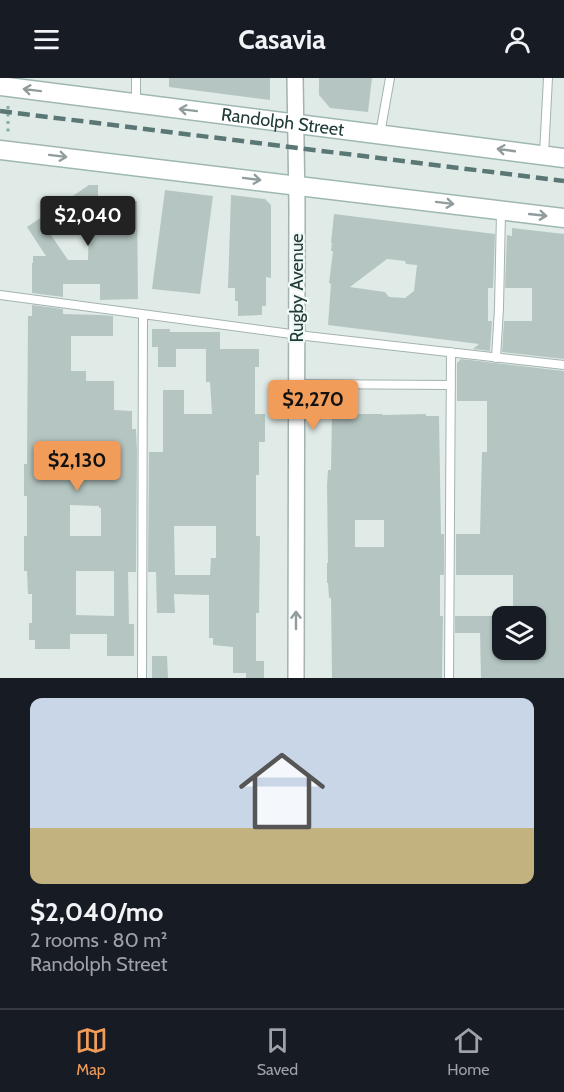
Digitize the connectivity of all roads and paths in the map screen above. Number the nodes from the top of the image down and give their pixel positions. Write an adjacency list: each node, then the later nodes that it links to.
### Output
1 (136, 78): 6 (lane)
2 (295, 78): 7 (street, Rugby Avenue)
3 (390, 78): 8 (lane)
4 (548, 78): 10 (lane)
5 (4, 95): 6 (street, Randolph Street, one-way to 5); 9 (path)
6 (136, 103): 7 (street, Randolph Street, one-way to 6)
7 (295, 124): 8 (street, Randolph Street); 12 (street, Rugby Avenue)
8 (380, 134): 10 (street, Randolph Street, one-way to 8)
9 (4, 142): 12 (street, one-way to 12)
10 (544, 156): 11 (street, Randolph Street)
11 (564, 158)
12 (297, 185): 13 (street, one-way to 13); 17 (street, Rugby Avenue)
13 (501, 210): 14 (street, one-way to 14); 19 (lane)
14 (564, 218)
15 (0, 295): 16 (lane)
16 (143, 315): 17 (lane); 23 (lane)
17 (297, 335): 18 (lane); 21 (street, Rugby Avenue)
18 (451, 352): 19 (lane); 22 (lane)
19 (496, 358): 20 (lane)
20 (564, 365)
21 (297, 384): 22 (lane); 24 (street, Rugby Avenue, one-way to 21)
22 (451, 386): 25 (lane)
23 (142, 678)
24 (296, 678)
25 (449, 678)

